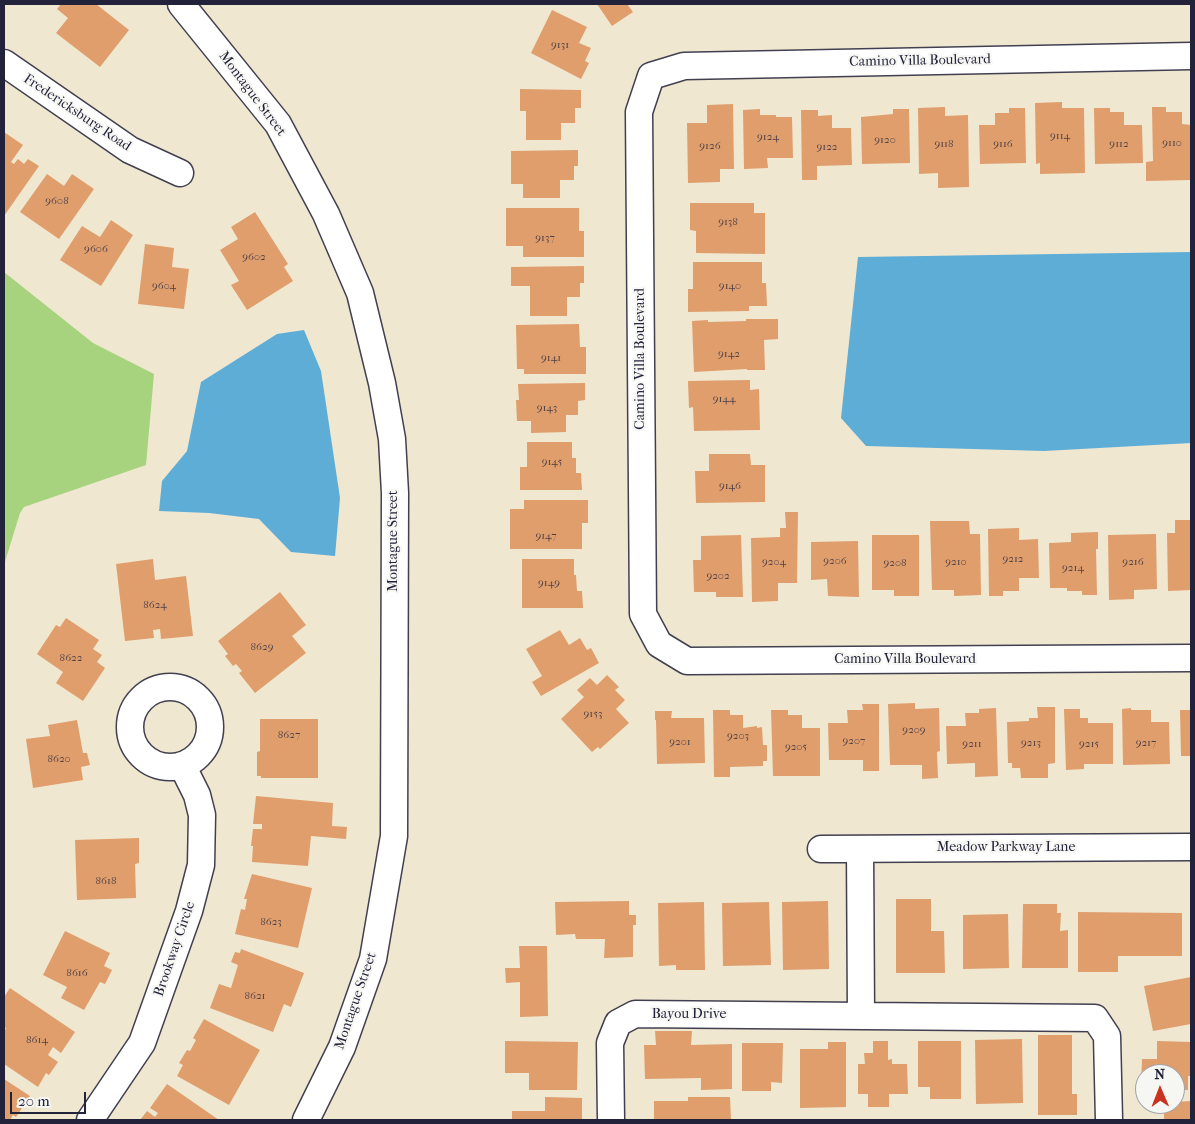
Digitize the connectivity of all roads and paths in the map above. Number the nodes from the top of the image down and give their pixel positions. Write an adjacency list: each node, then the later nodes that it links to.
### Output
1 (181, 4): 12 (street, Montague Street)
2 (1191, 56): 5 (street, Camino Villa Boulevard)
3 (4, 63): 4 (street, Fredericksburg Road)
4 (180, 172)
5 (1191, 658)
6 (182, 765): 11 (street, Brookway Circle)
7 (1191, 847): 9 (street, Meadow Parkway Lane)
8 (821, 849): 9 (street, Meadow Parkway Lane)
9 (860, 849): 10 (street)
10 (861, 1016): 13 (street, Bayou Drive); 14 (street, Bayou Drive)
11 (90, 1120)
12 (306, 1120)
13 (611, 1120)
14 (1109, 1120)

